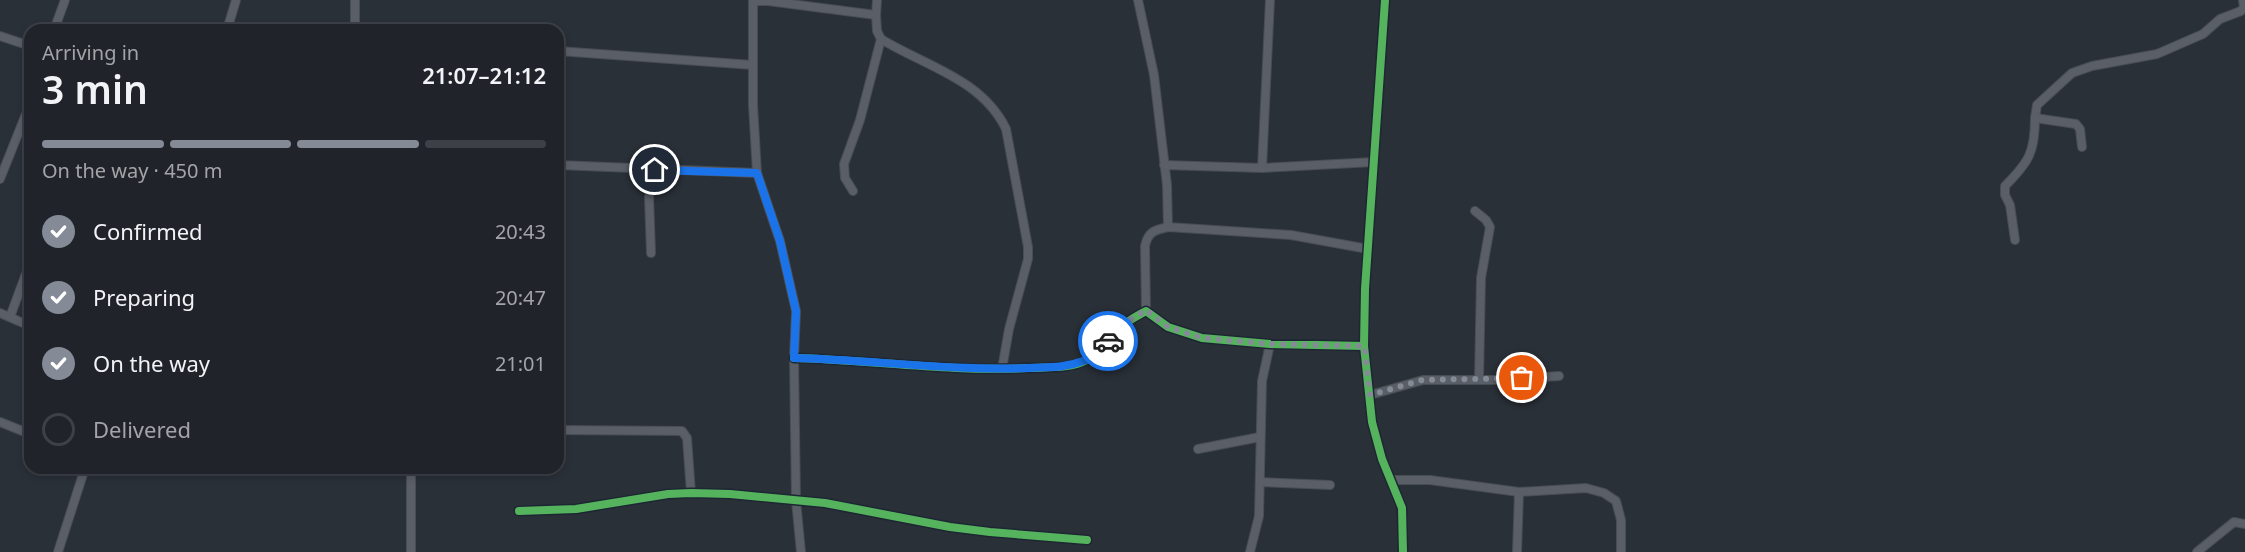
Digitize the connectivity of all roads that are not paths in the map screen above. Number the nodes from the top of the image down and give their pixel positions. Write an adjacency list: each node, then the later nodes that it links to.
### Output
1 (65, 0): 11 (street)
2 (236, 0): 12 (street)
3 (355, 0): 13 (street)
4 (877, 0): 10 (street)
5 (1138, 0): 24 (street)
6 (1270, 0): 25 (street)
7 (1385, 0): 22 (street)
8 (2243, 0): 19 (street)
9 (753, 1): 10 (street); 18 (street)
10 (876, 15): 15 (street)
11 (56, 24)
12 (229, 24)
13 (355, 24)
14 (0, 36): 16 (street)
15 (881, 39): 29 (street); 43 (street)
16 (24, 44)
17 (564, 51): 18 (street)
18 (753, 65): 27 (street)
19 (2035, 118): 21 (street); 32 (street)
20 (24, 119): 28 (street)
21 (2082, 147)
22 (1374, 162): 25 (street); 33 (street)
23 (564, 165): 26 (street)
24 (1164, 165): 25 (street); 31 (street)
25 (1262, 168)
26 (655, 170): 27 (street); 34 (street)
27 (757, 173): 42 (street)
28 (1, 175)
29 (853, 191)
30 (1475, 211): 45 (street)
31 (1168, 227): 33 (street); 36 (street)
32 (2015, 240)
33 (1368, 249): 41 (street)
34 (651, 253)
35 (24, 279): 38 (street)
36 (1146, 310): 40 (street); 43 (street)
37 (0, 313): 38 (street)
38 (10, 317): 39 (street)
39 (24, 323)
40 (1270, 344): 41 (street); 50 (street)
41 (1364, 346): 46 (street)
42 (794, 358): 43 (street); 59 (street)
43 (1002, 369)
44 (1559, 376): 45 (street)
45 (1479, 380): 46 (street)
46 (1370, 395): 54 (street)
47 (0, 422): 49 (street)
48 (564, 430): 58 (street)
49 (24, 432)
50 (1260, 437): 51 (street); 55 (street)
51 (1198, 449)
52 (83, 474): 63 (street)
53 (411, 474): 64 (street)
54 (1392, 480): 57 (street); 67 (street)
55 (1260, 482): 56 (street); 66 (street)
56 (1330, 485)
57 (1519, 492): 68 (street); 69 (street)
58 (691, 493): 59 (street); 60 (street)
59 (796, 501): 62 (street); 65 (street)
60 (519, 511)
61 (2245, 525): 70 (street)
62 (1087, 540)
63 (58, 552)
64 (411, 552)
65 (801, 552)
66 (1250, 552)
67 (1403, 552)
68 (1517, 552)
69 (1621, 552)
70 (2196, 552)

